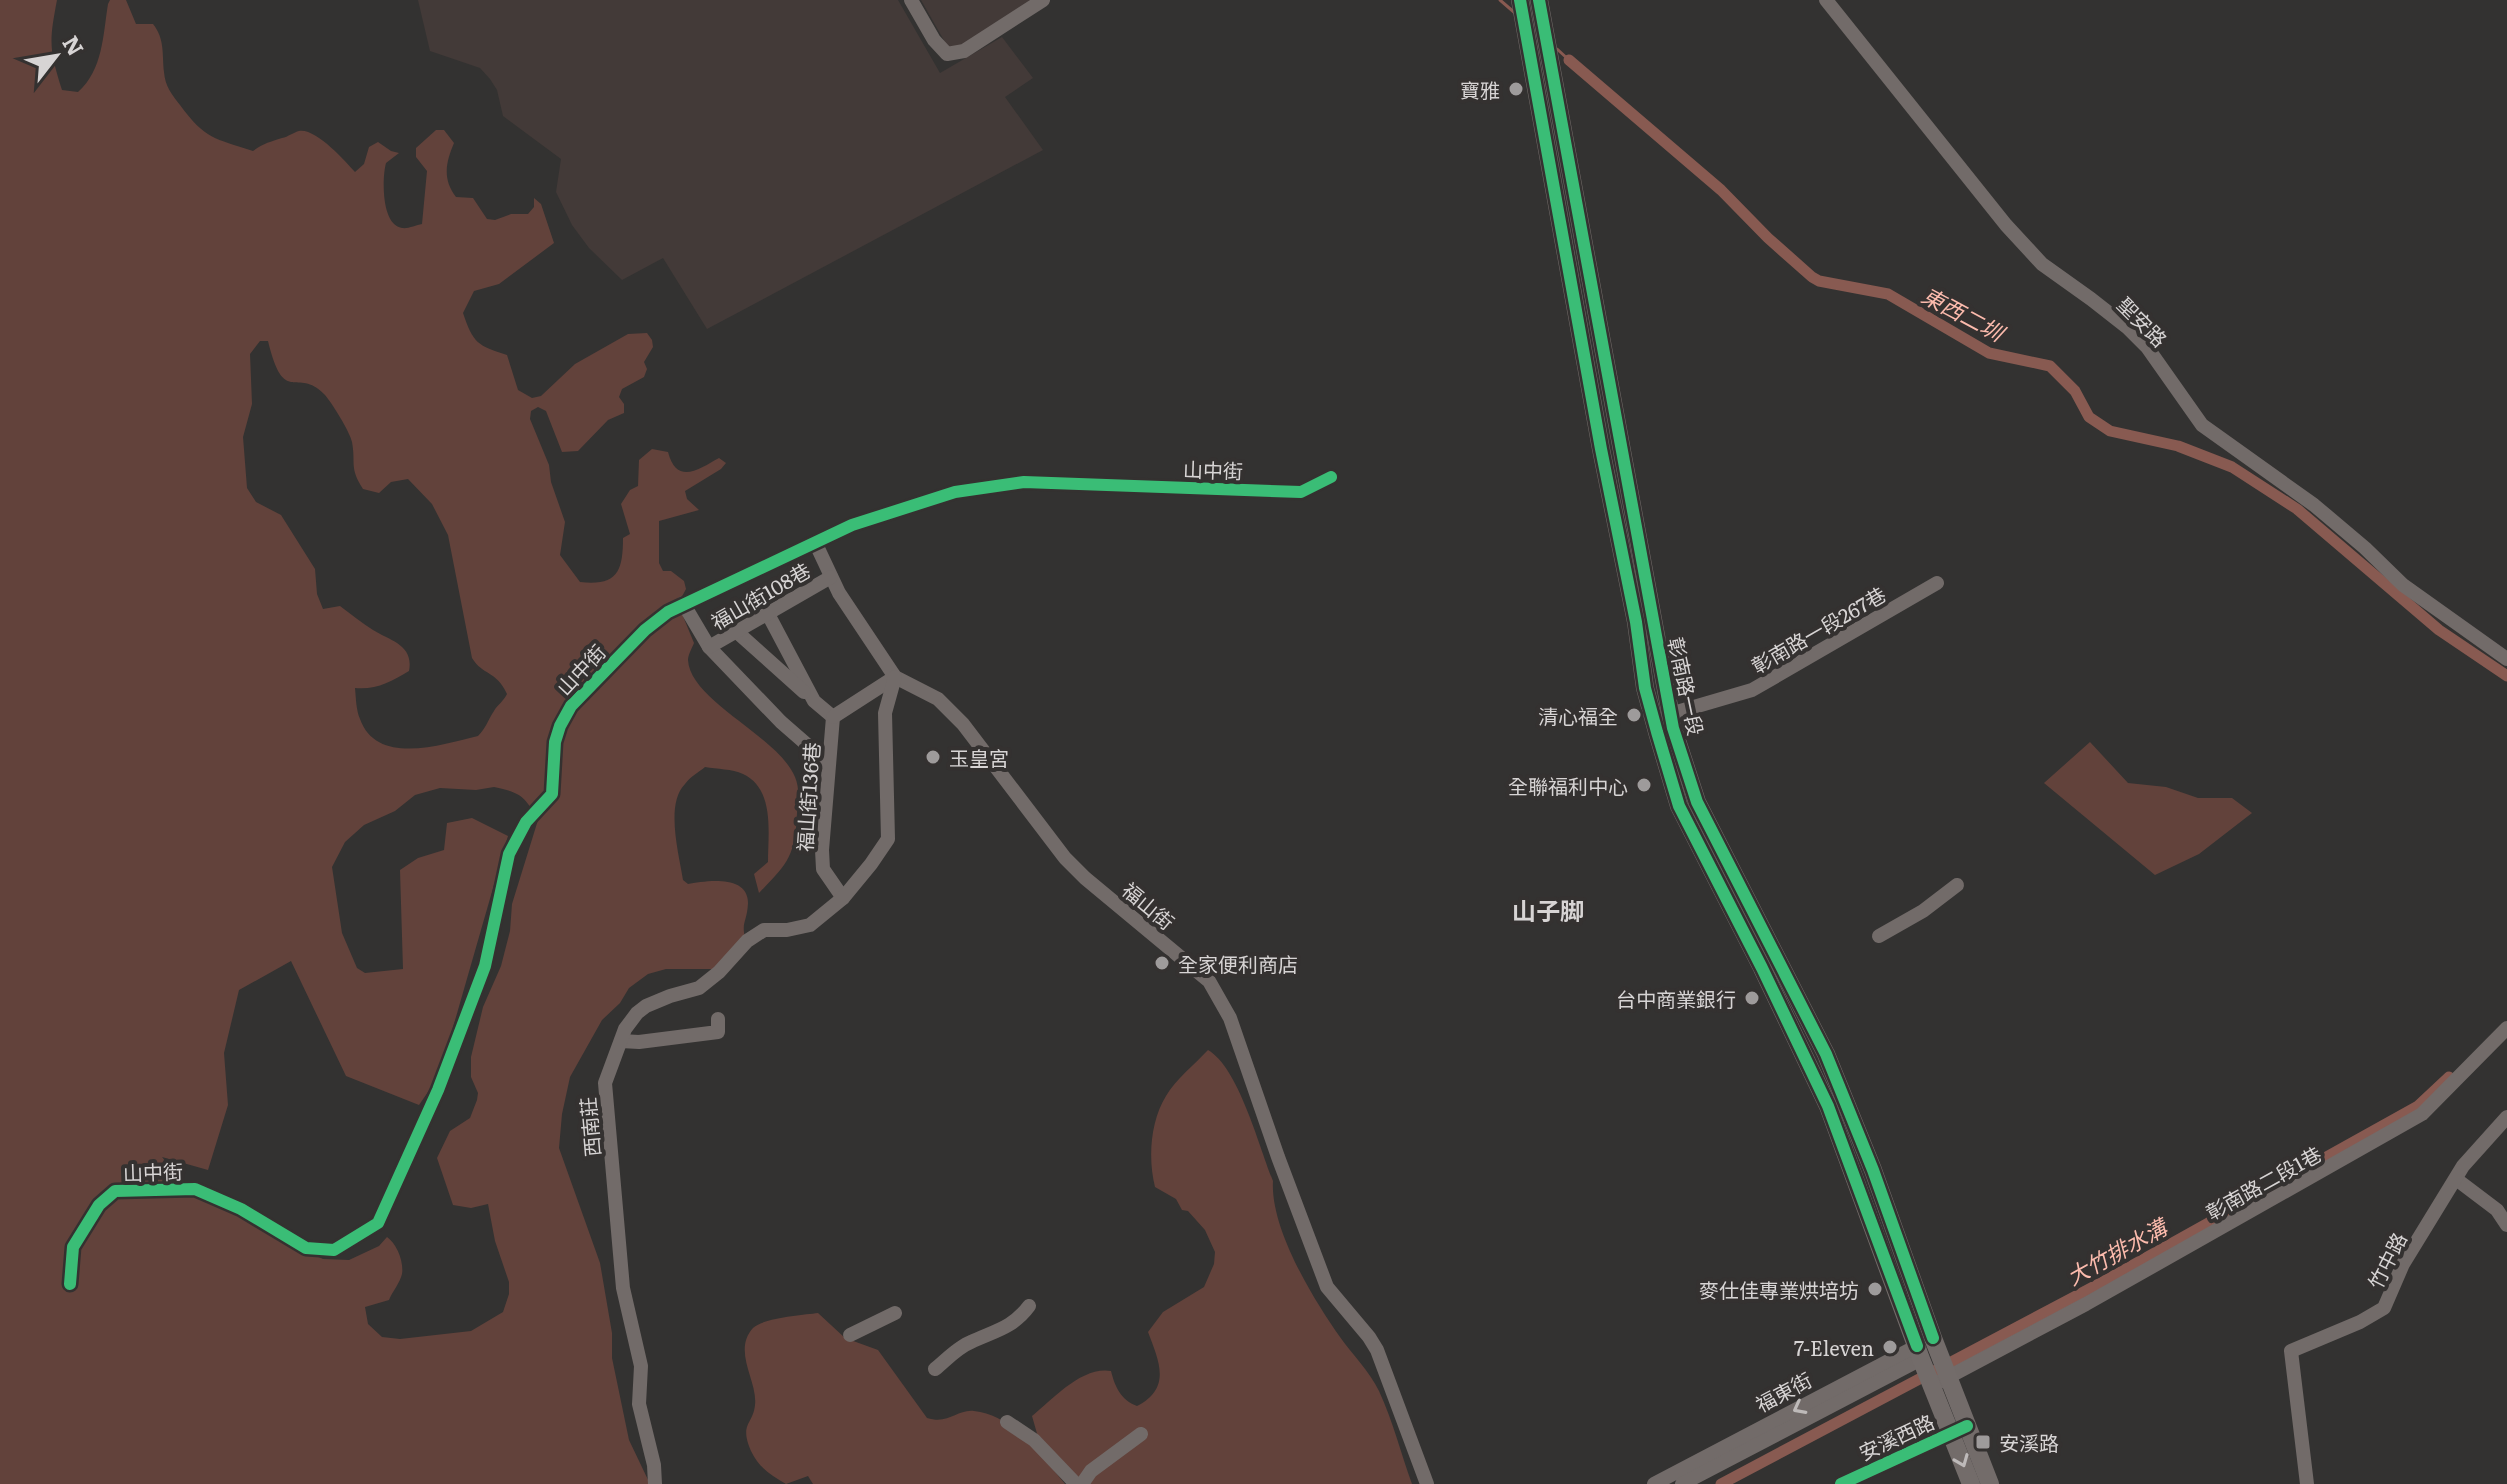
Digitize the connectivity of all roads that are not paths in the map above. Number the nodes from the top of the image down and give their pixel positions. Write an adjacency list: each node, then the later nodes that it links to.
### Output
1 (911, 0): 2 (street)
2 (1043, 0)
3 (1520, 0): 33 (main road, 彰南路一段)
4 (1539, 0): 17 (main road, 彰南路一段)
5 (1826, 0): 14 (street, 聖安路)
6 (1331, 477): 7 (street, 山中街)
7 (815, 542): 8 (street, 福山街); 10 (street, 山中街)
8 (831, 577): 11 (street, 福山街108巷); 15 (street, 福山街)
9 (1937, 583): 17 (street, 彰南路一段267巷)
10 (683, 603): 13 (street); 29 (street, 山中街)
11 (768, 614): 12 (street, 福山街108巷); 16 (street)
12 (737, 632): 13 (street, 福山街108巷); 16 (street)
13 (709, 647): 19 (street)
14 (2507, 659)
15 (895, 677): 18 (street, 福山街136巷); 21 (street, 西南莊); 43 (street, 福山街)
16 (814, 701): 18 (street)
17 (1670, 714): 33 (main road, 彰南路一段)
18 (833, 717): 19 (street, 福山街136巷)
19 (828, 763): 21 (street, 福山街136巷)
20 (1957, 885): 22 (street)
21 (843, 898): 25 (street, 西南莊)
22 (1879, 936)
23 (718, 1019): 25 (street)
24 (2507, 1028): 35 (street, 彰南路二段1巷)
25 (621, 1041): 40 (street, 西南莊)
26 (2507, 1117): 27 (street, 竹中路)
27 (2456, 1179): 28 (street); 48 (street, 竹中路)
28 (2507, 1225)
29 (70, 1284)
30 (1029, 1306): 34 (street)
31 (895, 1313): 32 (street)
32 (850, 1335)
33 (1928, 1349): 35 (main road); 39 (street, 福東街)
34 (935, 1369)
35 (1940, 1382): 37 (main road)
36 (1007, 1422): 41 (street)
37 (1959, 1429): 45 (street, 安溪西路); 46 (main road, one-way to 46); 47 (main road)
38 (1141, 1434): 42 (street)
39 (1689, 1475): 44 (street, 福東街)
40 (655, 1484)
41 (1076, 1484)
42 (1082, 1484)
43 (1427, 1484)
44 (1654, 1484)
45 (1841, 1484)
46 (1971, 1484)
47 (1990, 1484)
48 (2307, 1484)

